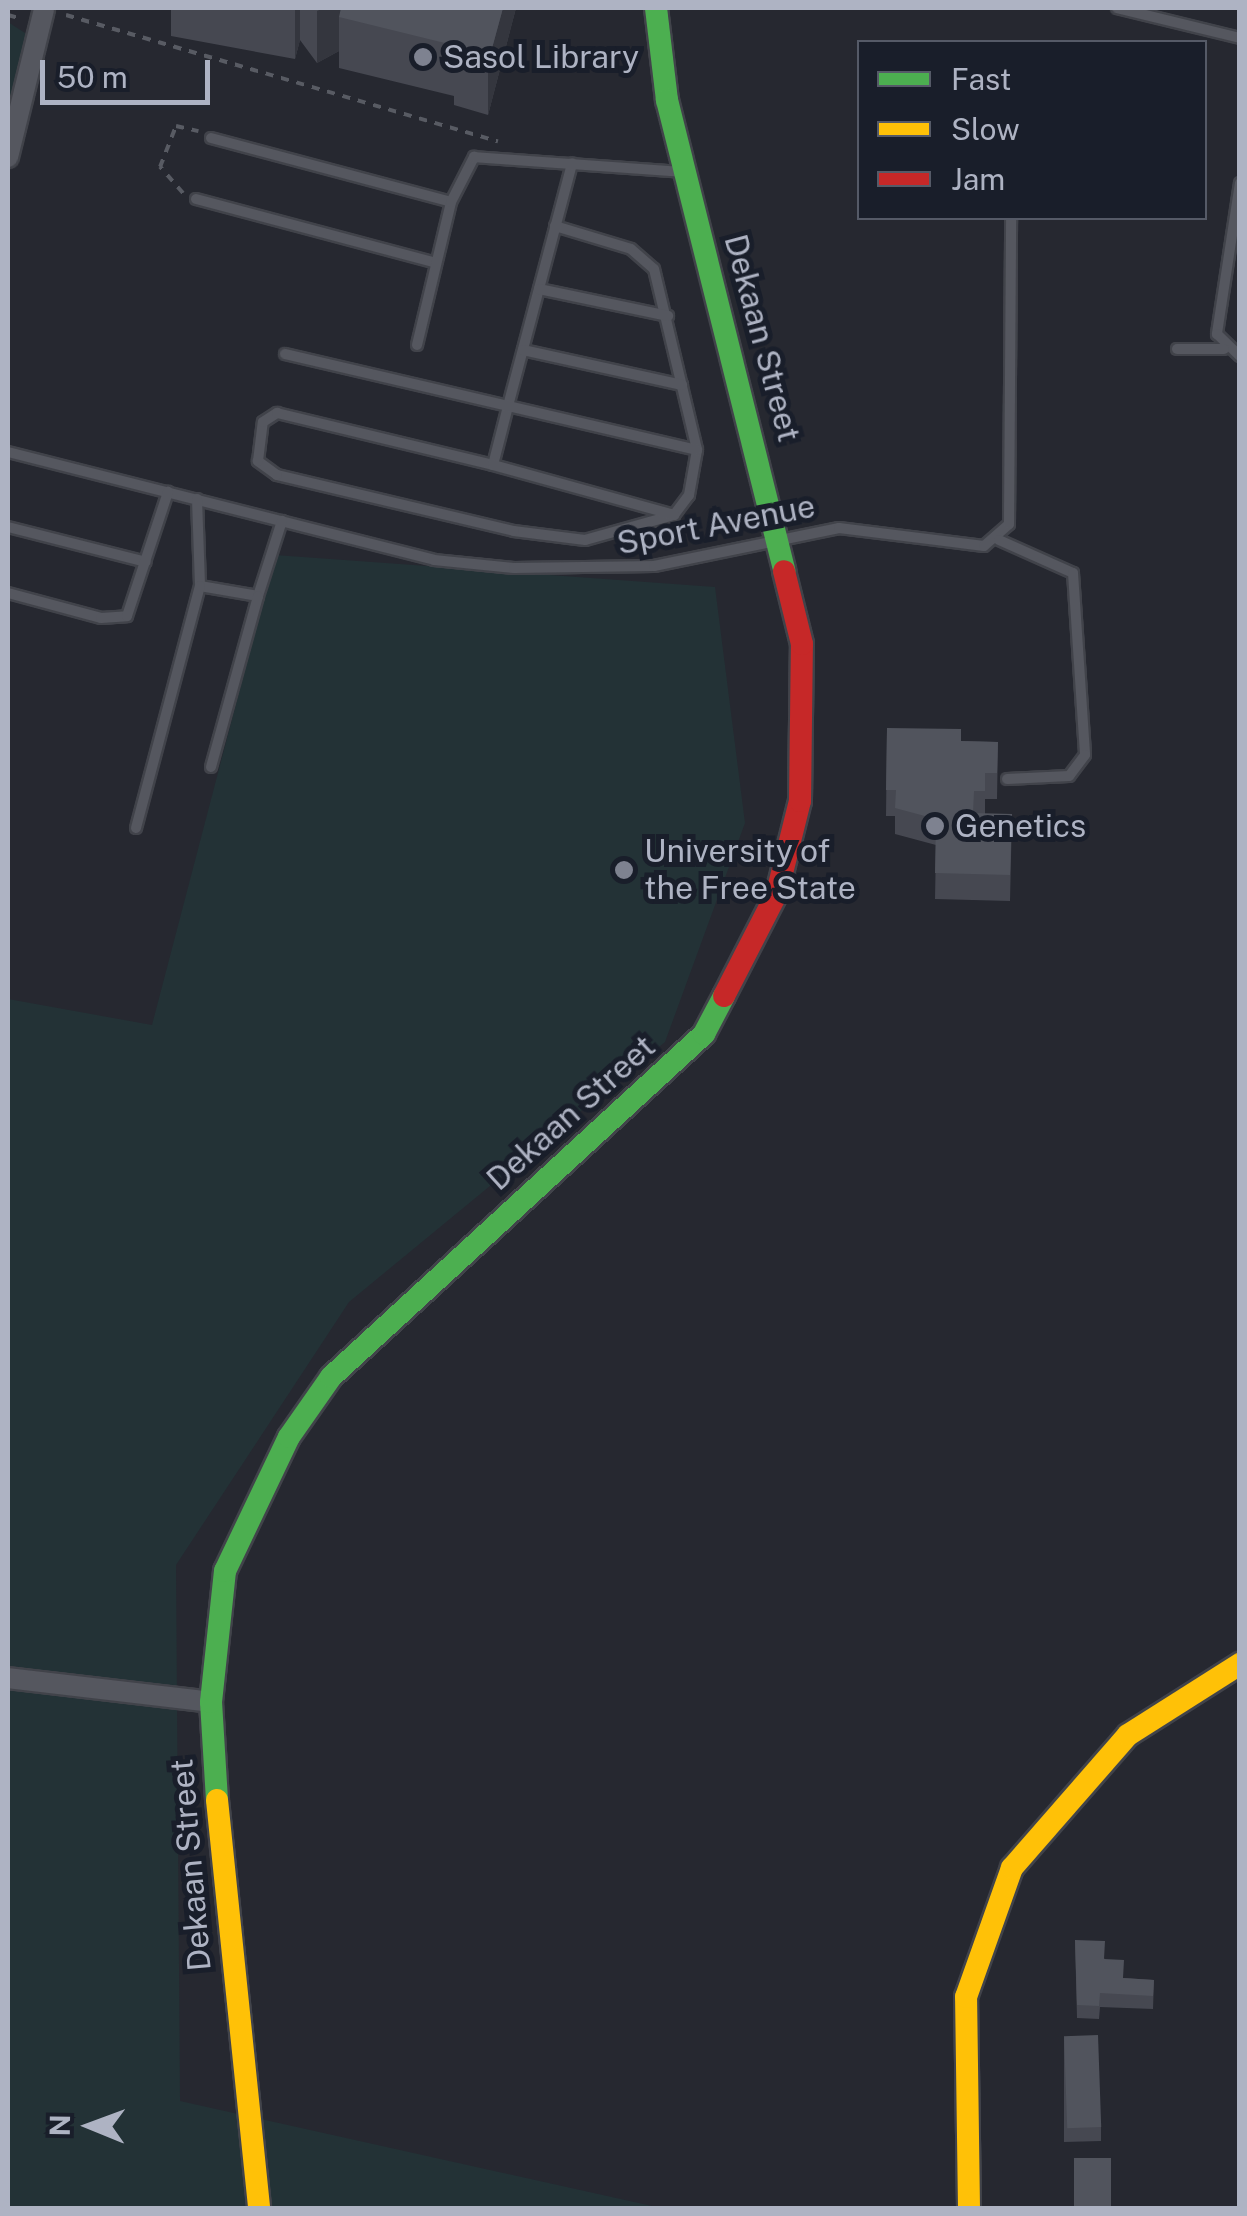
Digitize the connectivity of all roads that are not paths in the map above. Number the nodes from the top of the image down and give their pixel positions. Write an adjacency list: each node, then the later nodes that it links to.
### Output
1 (44, 8): 6 (street)
2 (656, 8): 8 (street, Dekaan Street)
3 (1117, 8): 4 (lane)
4 (1240, 38)
5 (211, 138): 11 (lane)
6 (8, 156)
7 (572, 163): 8 (lane); 11 (lane); 13 (lane)
8 (684, 172): 34 (street, Dekaan Street)
9 (1240, 184): 18 (lane)
10 (196, 199): 14 (lane)
11 (452, 202): 14 (lane)
12 (1011, 220): 33 (lane)
13 (555, 226): 15 (lane); 16 (lane)
14 (436, 263): 17 (lane)
15 (539, 289): 16 (lane); 20 (lane)
16 (668, 316): 23 (lane)
17 (417, 345)
18 (1224, 348): 19 (lane); 22 (lane)
19 (1177, 349)
20 (523, 350): 23 (lane); 24 (lane)
21 (285, 354): 24 (lane)
22 (1240, 356)
23 (682, 385): 25 (lane)
24 (508, 406): 25 (lane); 27 (lane)
25 (697, 450): 30 (lane)
26 (8, 452): 28 (lane, Sport Avenue)
27 (493, 465): 30 (lane); 30 (lane)
28 (168, 492): 29 (lane, Sport Avenue); 35 (lane)
29 (198, 499): 31 (lane, Sport Avenue); 36 (lane)
30 (674, 515)
31 (282, 521): 34 (lane, Sport Avenue); 38 (lane)
32 (8, 527): 35 (lane)
33 (999, 540): 34 (lane, Sport Avenue); 40 (lane)
34 (778, 543): 44 (street, Dekaan Street)
35 (146, 562): 37 (lane)
36 (200, 586): 38 (lane); 41 (lane)
37 (8, 593)
38 (258, 596): 39 (lane)
39 (211, 766)
40 (1007, 780)
41 (136, 828)
42 (1240, 1664): 46 (street)
43 (8, 1678): 44 (street)
44 (211, 1702): 45 (street, Dekaan Street)
45 (259, 2208)
46 (968, 2208)

